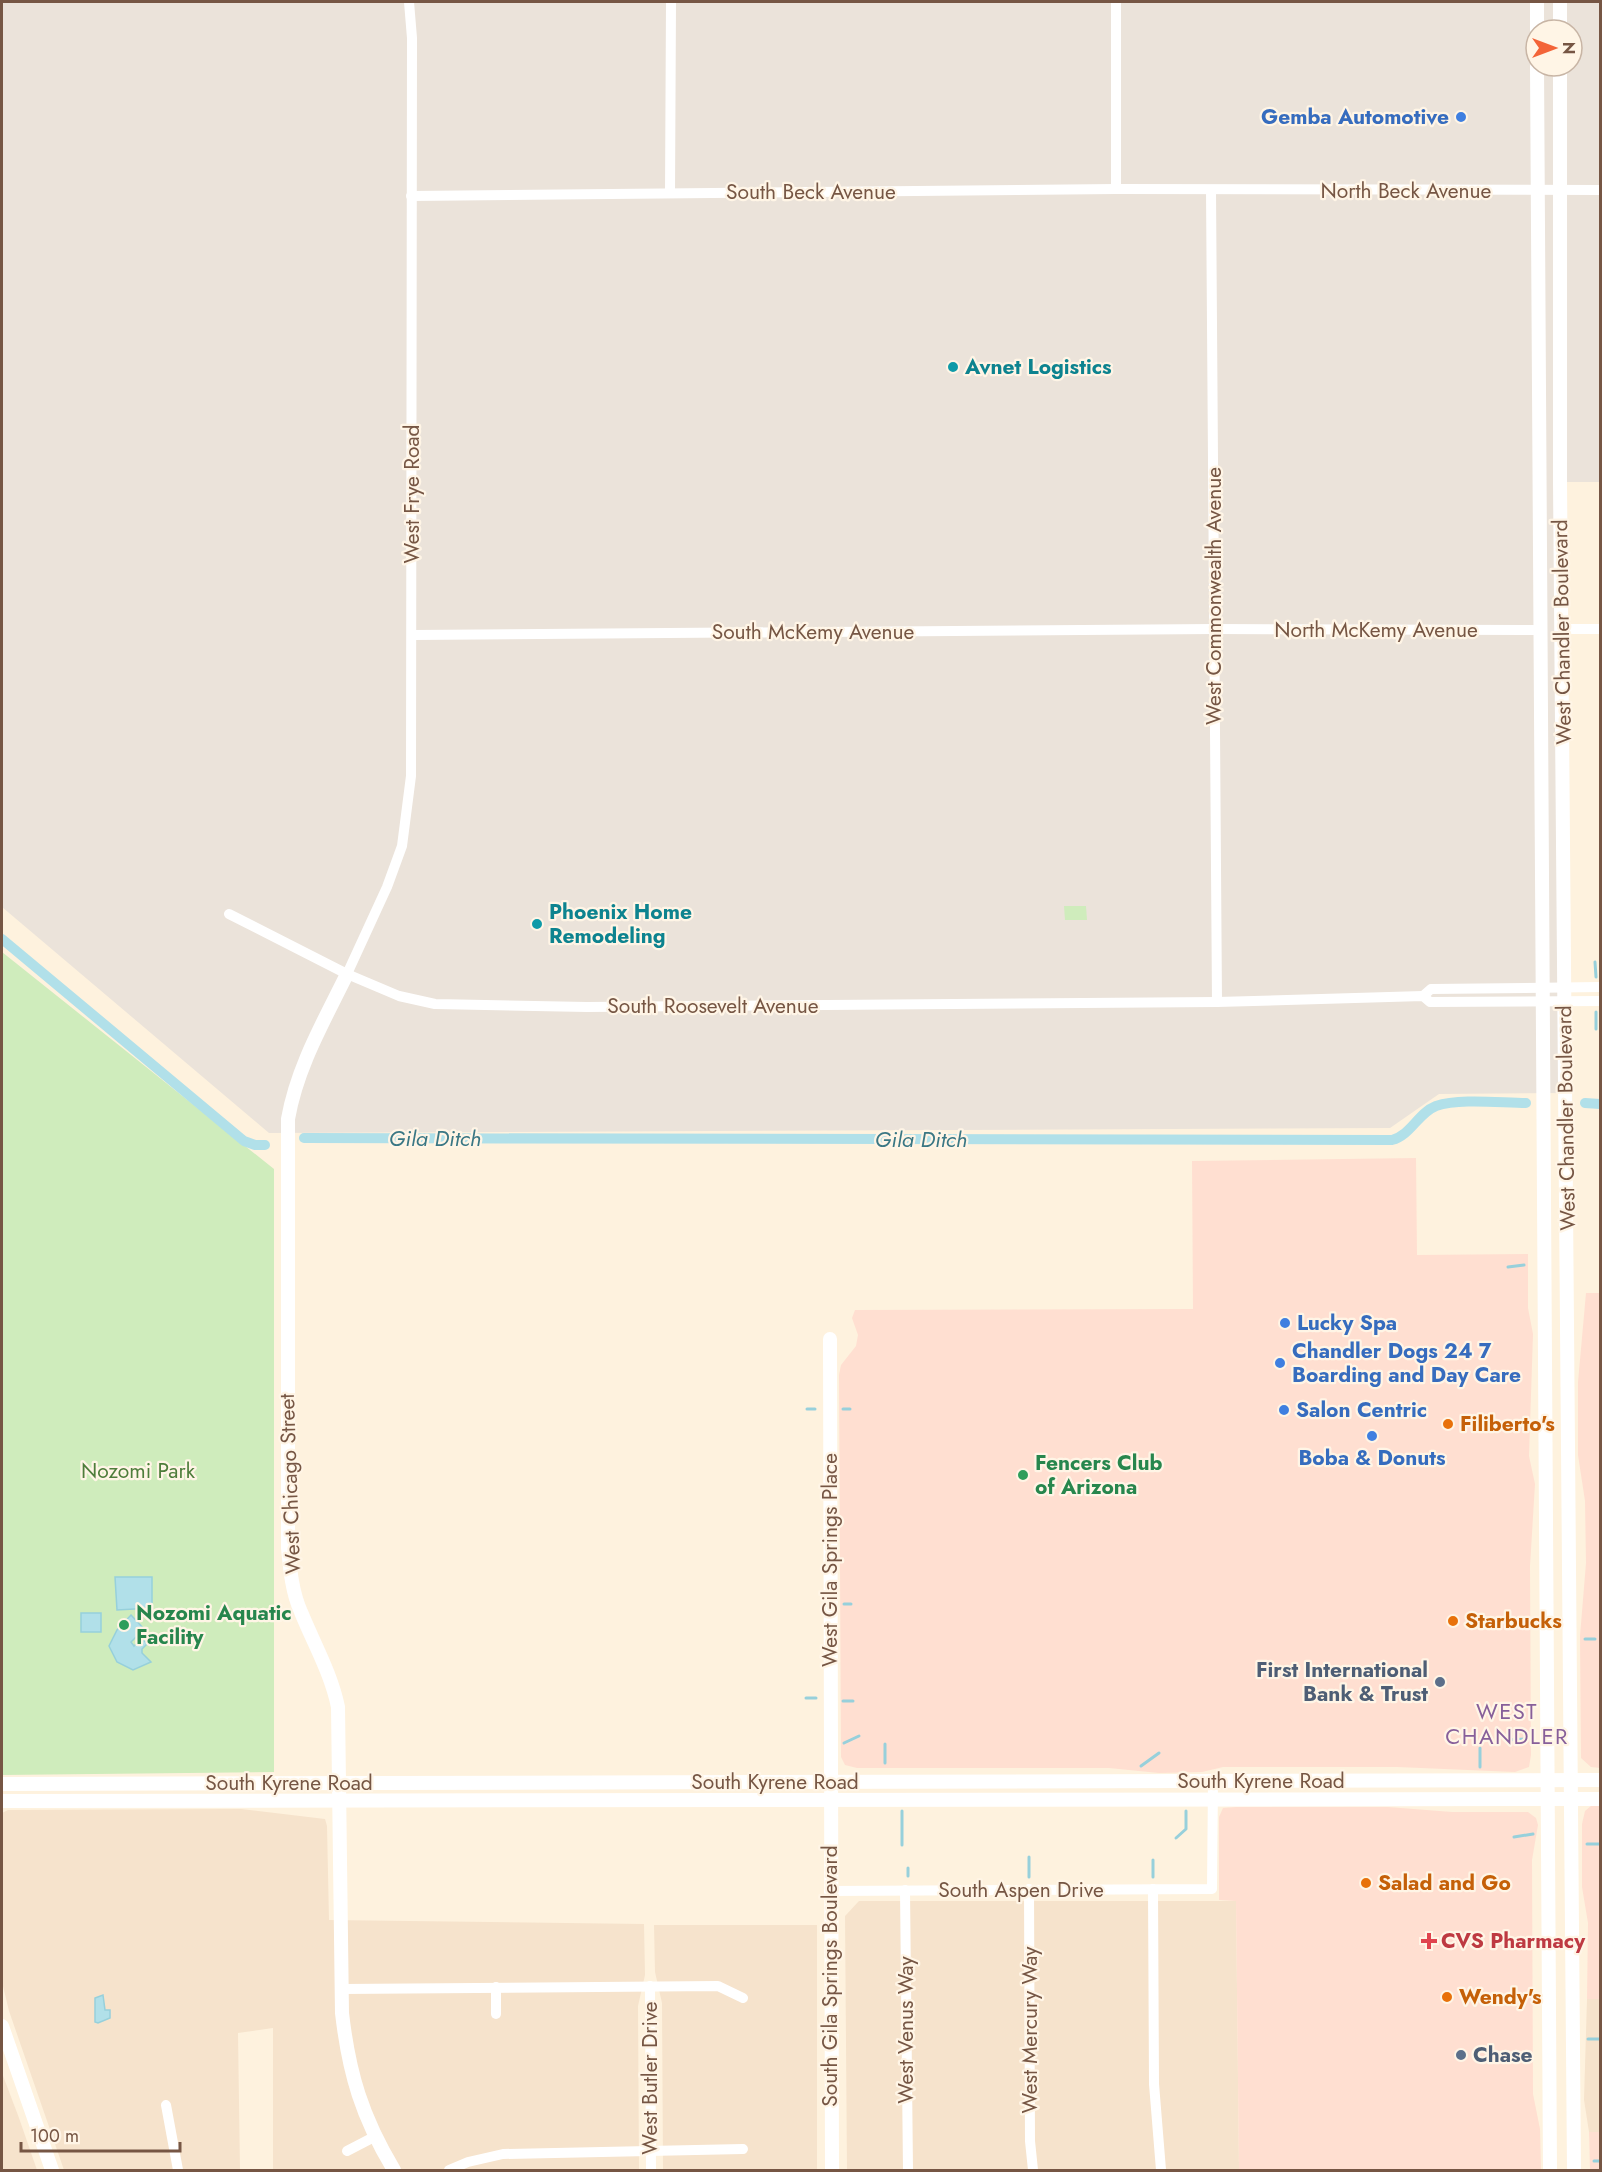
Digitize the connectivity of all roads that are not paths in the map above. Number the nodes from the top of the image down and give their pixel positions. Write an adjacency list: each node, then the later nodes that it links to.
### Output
1 (409, 2): 16 (street, West Frye Road)
2 (671, 2): 15 (street)
3 (1116, 2): 10 (street)
4 (1537, 2): 6 (main road)
5 (1560, 2): 7 (main road)
6 (1537, 18)
7 (1560, 18)
8 (1537, 78): 13 (main road, West Chandler Boulevard)
9 (1560, 78): 14 (main road, West Chandler Boulevard)
10 (1116, 189): 11 (street, South Beck Avenue); 15 (street, South Beck Avenue)
11 (1211, 190): 13 (street, North Beck Avenue); 17 (street, West Commonwealth Avenue)
12 (1600, 190): 14 (street, North Beck Avenue)
13 (1537, 191): 14 (street, North Beck Avenue); 20 (main road, West Chandler Boulevard)
14 (1560, 191): 18 (main road, West Chandler Boulevard)
15 (670, 193): 16 (street, South Beck Avenue)
16 (411, 196): 21 (street, West Frye Road)
17 (1214, 629): 20 (street, North McKemy Avenue); 21 (street, South McKemy Avenue); 29 (street, West Commonwealth Avenue)
18 (1563, 629): 19 (street); 26 (main road, West Chandler Boulevard)
19 (1600, 629)
20 (1537, 630): 24 (main road, West Chandler Boulevard)
21 (412, 635): 23 (street, West Frye Road)
22 (229, 914): 23 (street, South Roosevelt Avenue)
23 (346, 974): 29 (street, South Roosevelt Avenue); 38 (main road, West Chicago Street)
24 (1541, 987): 26 (street); 27 (street); 30 (main road, West Chandler Boulevard)
25 (1600, 987): 26 (street)
26 (1564, 994): 28 (street); 30 (street); 34 (main road, West Chandler Boulevard)
27 (1423, 996): 29 (street, South Roosevelt Avenue); 30 (street)
28 (1600, 1001)
29 (1217, 1002)
30 (1541, 1002): 33 (main road, West Chandler Boulevard)
31 (830, 1339): 37 (main road, West Gila Springs Place)
32 (1337, 1780): 33 (main road, South Kyrene Road); 36 (main road, South Kyrene Road); 40 (main road)
33 (1548, 1780): 34 (main road, South Kyrene Road); 41 (main road, West Chandler Boulevard)
34 (1571, 1780): 35 (main road, South Kyrene Road); 43 (main road, West Chandler Boulevard)
35 (1600, 1780)
36 (1212, 1781): 37 (main road, South Kyrene Road); 42 (street)
37 (829, 1782): 38 (main road, South Kyrene Road); 45 (main road, South Gila Springs Boulevard)
38 (341, 1783): 39 (main road, South Kyrene Road); 47 (main road, West Chicago Street)
39 (2, 1784)
40 (1372, 1798): 41 (main road, South Kyrene Road); 42 (main road, South Kyrene Road)
41 (1548, 1798): 43 (main road, South Kyrene Road); 59 (main road, West Chandler Boulevard)
42 (1212, 1799): 45 (main road, South Kyrene Road); 49 (street, South Aspen Drive)
43 (1571, 1799): 44 (main road, South Kyrene Road); 60 (main road, West Chandler Boulevard)
44 (1600, 1799)
45 (829, 1800): 47 (main road, South Kyrene Road); 51 (main road, South Gila Springs Boulevard)
46 (2, 1801): 47 (main road, South Kyrene Road)
47 (341, 1802): 54 (main road, West Chicago Street)
48 (1029, 1889): 49 (street, South Aspen Drive); 50 (street, South Aspen Drive); 72 (street, West Mercury Way)
49 (1153, 1889): 73 (street)
50 (905, 1890): 51 (street, South Aspen Drive); 71 (street, West Venus Way)
51 (829, 1891): 70 (main road, South Gila Springs Boulevard)
52 (650, 1986): 53 (street); 55 (street); 64 (street, West Butler Drive)
53 (496, 1987): 54 (street); 56 (street)
54 (342, 1989): 61 (main road, West Chicago Street)
55 (742, 1998)
56 (496, 2014)
57 (2, 2026): 65 (main road)
58 (166, 2105): 66 (street)
59 (1550, 2114): 60 (main road); 74 (main road, West Chandler Boulevard)
60 (1574, 2115): 75 (main road, West Chandler Boulevard)
61 (374, 2137): 63 (street); 67 (main road, West Chicago Street)
62 (743, 2149): 64 (street)
63 (347, 2151)
64 (651, 2152): 68 (street); 69 (street, West Butler Drive)
65 (52, 2170)
66 (178, 2170)
67 (394, 2170)
68 (449, 2170)
69 (651, 2170)
70 (832, 2170)
71 (908, 2170)
72 (1033, 2170)
73 (1161, 2170)
74 (1550, 2170)
75 (1574, 2170)

